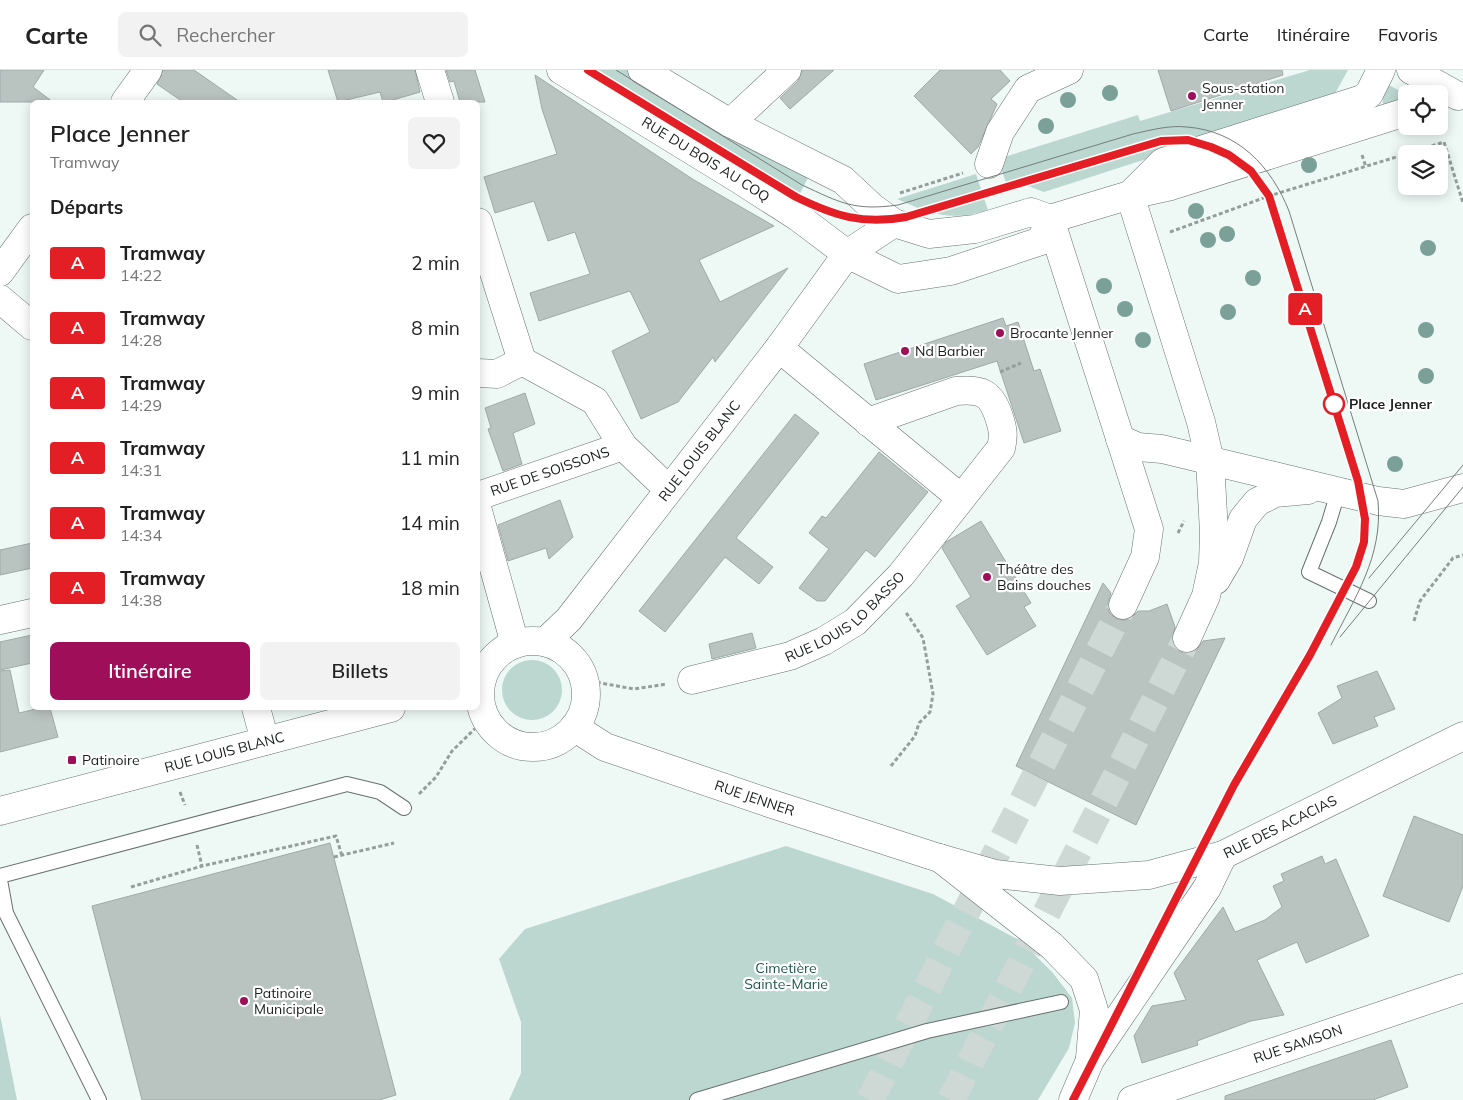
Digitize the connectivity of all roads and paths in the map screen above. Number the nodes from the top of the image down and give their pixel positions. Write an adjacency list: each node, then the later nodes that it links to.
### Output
1 (148, 70): 10 (main road)
2 (430, 70): 11 (main road)
3 (561, 70): 27 (main road, RUE DU BOIS AU COQ)
4 (642, 70): 13 (main road)
5 (787, 70): 13 (main road)
6 (1069, 70): 18 (main road)
7 (1381, 70): 19 (main road)
8 (1412, 70): 9 (main road)
9 (1453, 98)
10 (126, 100)
11 (439, 100)
12 (1398, 115): 19 (main road)
13 (730, 123): 20 (main road)
14 (1434, 145): 15 (path)
15 (1445, 145)
16 (1448, 155): 21 (path)
17 (1398, 156): 26 (path)
18 (989, 164): 20 (path)
19 (1130, 195): 22 (main road); 26 (main road)
20 (862, 197): 23 (main road)
21 (1463, 204)
22 (1050, 219): 23 (main road); 27 (main road, RUE DU BOIS AU COQ); 38 (main road)
23 (894, 223): 27 (main road)
24 (480, 228): 32 (main road)
25 (30, 231): 28 (main road)
26 (1144, 242): 37 (main road)
27 (847, 254): 31 (main road, RUE LOUIS BLANC)
28 (0, 272)
29 (0, 299): 30 (main road)
30 (30, 324)
31 (779, 348): 36 (main road); 42 (main road, RUE LOUIS BLANC)
32 (522, 361): 35 (main road); 39 (main road)
33 (1021, 363): 34 (path)
34 (1002, 370)
35 (480, 373)
36 (868, 422): 46 (main road); 46 (main road, RUE LOUIS LO BASSO)
37 (1201, 422): 40 (main road); 41 (main road)
38 (1120, 439): 40 (main road); 52 (main road)
39 (623, 446): 42 (main road); 45 (main road, RUE DE SOISSONS)
40 (1162, 449): 41 (main road)
41 (1210, 461): 43 (main road); 50 (main road)
42 (668, 489): 57 (main road, RUE LOUIS BLANC)
43 (1331, 490): 44 (main road); 50 (main road); 51 (lane)
44 (1450, 491)
45 (480, 495)
46 (961, 498): 49 (main road, RUE LOUIS LO BASSO)
47 (480, 519): 58 (main road)
48 (1463, 555): 55 (path)
49 (889, 588): 61 (main road, RUE LOUIS LO BASSO); 68 (path)
50 (1206, 596): 56 (main road)
51 (1369, 601)
52 (1123, 605)
53 (30, 613): 54 (main road)
54 (0, 620)
55 (1414, 621)
56 (1187, 638)
57 (544, 642): 58 (main road); 60 (main road)
58 (515, 644): 59 (main road)
59 (481, 675): 64 (main road)
60 (584, 680): 61 (path); 65 (main road)
61 (692, 680)
62 (257, 710): 67 (main road)
63 (385, 710): 67 (main road, RUE LOUIS BLANC)
64 (486, 718): 65 (main road); 69 (path)
65 (574, 727): 75 (main road, RUE JENNER)
66 (1463, 736): 72 (main road, RUE DES ACACIAS)
67 (265, 742): 70 (main road, RUE LOUIS BLANC)
68 (891, 766)
69 (404, 808): 76 (lane)
70 (0, 811)
71 (394, 843): 73 (path)
72 (1223, 855): 75 (main road, RUE JENNER); 81 (main road, RUE DES ACACIAS)
73 (342, 856): 74 (path); 78 (path)
74 (334, 858)
75 (939, 858): 81 (main road, RUE JENNER)
76 (0, 876)
77 (0, 880): 82 (lane)
78 (131, 887)
79 (1463, 988): 85 (main road, RUE SAMSON)
80 (1061, 1002): 83 (lane)
81 (1090, 1060): 84 (main road, RUE DES ACACIAS)
82 (99, 1100)
83 (697, 1100)
84 (1073, 1100)
85 (1132, 1100)

